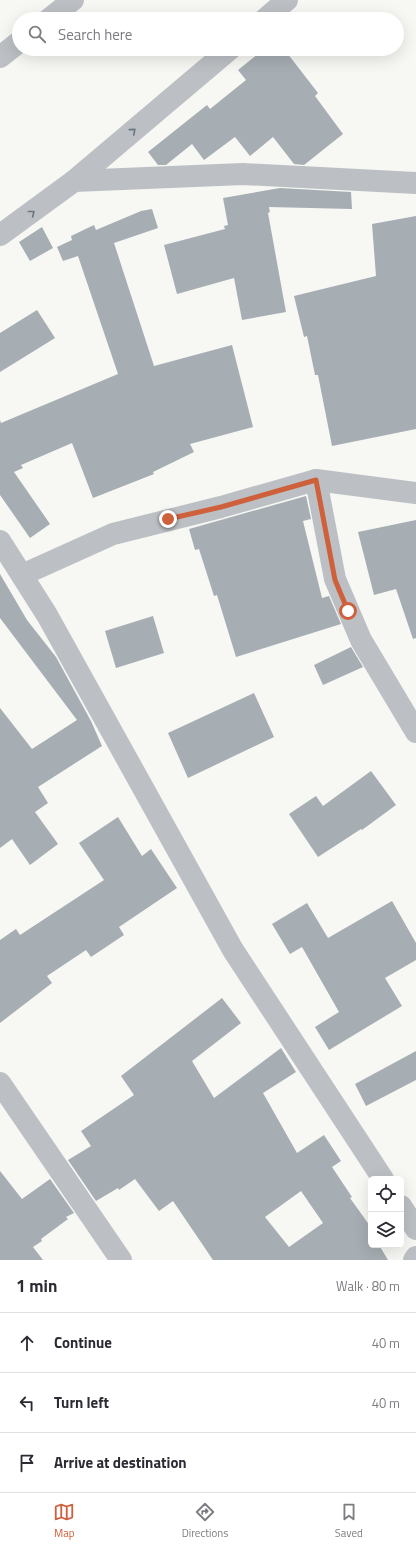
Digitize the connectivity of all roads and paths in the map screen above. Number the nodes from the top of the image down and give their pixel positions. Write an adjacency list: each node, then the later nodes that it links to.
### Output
1 (73, 0): 3 (street)
2 (287, 0): 4 (street)
3 (58, 12)
4 (273, 12)
5 (12, 48): 7 (street)
6 (222, 56): 8 (street, one-way to 6)
7 (0, 57)
8 (74, 181): 9 (street); 10 (street, one-way to 8)
9 (416, 183)
10 (0, 235)
11 (316, 480): 12 (street); 14 (street); 15 (street)
12 (416, 493)
13 (0, 541): 14 (street)
14 (22, 575): 17 (street)
15 (416, 732)
16 (0, 1083): 21 (street)
17 (381, 1176)
18 (404, 1210): 19 (street)
19 (416, 1228)
20 (416, 1257): 22 (street)
21 (121, 1260)
22 (414, 1260)

